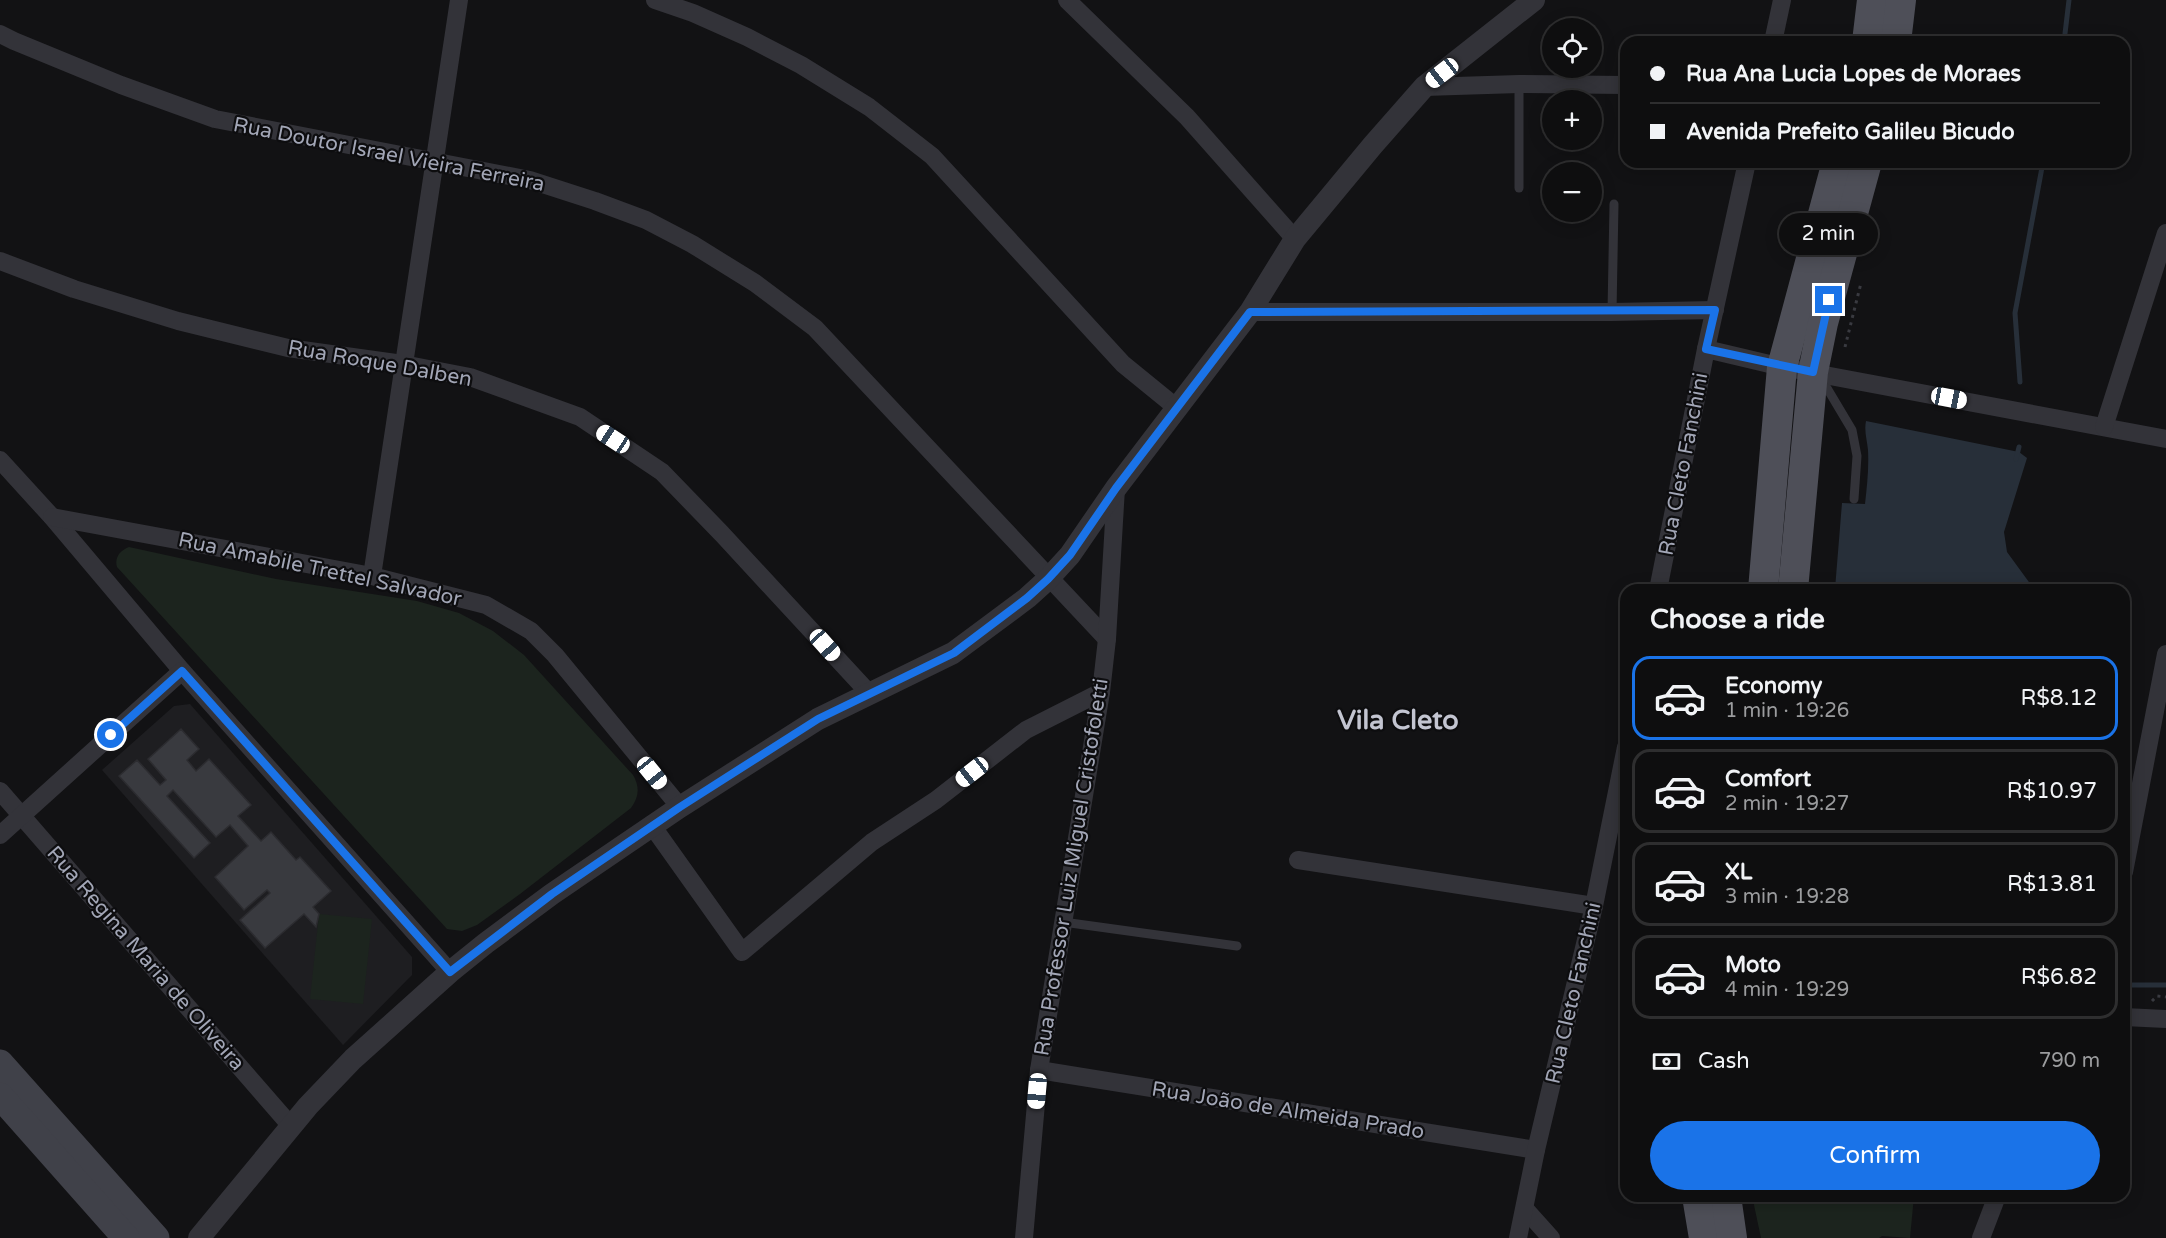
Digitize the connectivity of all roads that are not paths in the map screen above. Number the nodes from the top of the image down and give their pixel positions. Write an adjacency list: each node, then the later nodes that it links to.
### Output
1 (459, 0): 15 (street)
2 (655, 0): 31 (street)
3 (1067, 0): 22 (street)
4 (1534, 0): 14 (street)
5 (1782, 0): 9 (street)
6 (1872, 0): 10 (main road)
7 (1901, 0): 11 (main road)
8 (0, 34): 15 (street, Rua Doutor Israel Vieira Ferreira)
9 (1774, 36)
10 (1868, 36)
11 (1897, 36)
12 (1519, 84): 13 (street); 14 (street); 19 (lane)
13 (1620, 85)
14 (1424, 87): 22 (street)
15 (434, 162): 28 (street); 39 (street, Rua Doutor Israel Vieira Ferreira)
16 (1746, 168): 24 (street, Rua Cleto Fanchini)
17 (1835, 168): 29 (main road)
18 (1865, 168): 30 (main road)
19 (1519, 188)
20 (1614, 204): 26 (lane)
21 (2166, 233): 32 (street)
22 (1296, 239): 25 (street)
23 (0, 261): 28 (street, Rua Roque Dalben)
24 (1715, 310): 26 (street); 27 (street, Rua Cleto Fanchini)
25 (1250, 312): 26 (street); 31 (street)
26 (1612, 312)
27 (1706, 349): 29 (street); 40 (street, Rua Cleto Fanchini)
28 (403, 364): 38 (street); 47 (street, Rua Roque Dalben)
29 (1782, 367): 30 (street); 41 (main road)
30 (1816, 373): 32 (street); 36 (lane); 42 (main road)
31 (1177, 408): 35 (street)
32 (2104, 427): 33 (street)
33 (2166, 438)
34 (0, 460): 37 (street)
35 (1116, 488): 39 (street); 43 (street, Rua Professor Luiz Miguel Cristofoletti)
36 (1854, 499)
37 (52, 517): 38 (street, Rua Amabile Trettel Salvador); 45 (street)
38 (372, 576): 50 (street, Rua Amabile Trettel Salvador)
39 (1048, 579): 43 (street); 47 (street)
40 (1659, 584)
41 (1764, 584)
42 (1794, 584)
43 (1107, 639): 46 (street, Rua Professor Luiz Miguel Cristofoletti)
44 (2166, 654): 54 (street)
45 (182, 671): 51 (street); 59 (street)
46 (1101, 692): 52 (street); 57 (street, Rua Professor Luiz Miguel Cristofoletti)
47 (869, 693): 50 (street)
48 (1620, 777): 56 (street, Rua Cleto Fanchini)
49 (0, 791): 51 (street, Rua Regina Maria de Oliveira)
50 (680, 807): 52 (street)
51 (22, 815): 53 (street); 65 (street, Rua Regina Maria de Oliveira)
52 (653, 826): 59 (street)
53 (0, 835)
54 (2130, 841)
55 (1298, 860): 56 (street)
56 (1594, 906): 66 (street, Rua Cleto Fanchini)
57 (1063, 922): 58 (lane); 63 (street, Rua Professor Luiz Miguel Cristofoletti)
58 (1237, 946)
59 (450, 972): 65 (street)
60 (2130, 1017): 61 (street)
61 (2166, 1019)
62 (0, 1063): 72 (main road)
63 (1039, 1070): 66 (street, Rua João de Almeida Prado); 74 (street, Rua Professor Luiz Miguel Cristofoletti)
64 (0, 1096): 71 (main road)
65 (291, 1126): 73 (street)
66 (1536, 1150): 70 (street, Rua Cleto Fanchini)
67 (1698, 1202): 77 (main road)
68 (1727, 1202): 78 (main road)
69 (1996, 1202): 79 (street)
70 (1525, 1209): 75 (street, Rua Cleto Fanchini); 76 (street)
71 (126, 1238)
72 (156, 1238)
73 (199, 1238)
74 (1024, 1238)
75 (1518, 1238)
76 (1551, 1238)
77 (1704, 1238)
78 (1732, 1238)
79 (1981, 1238)

